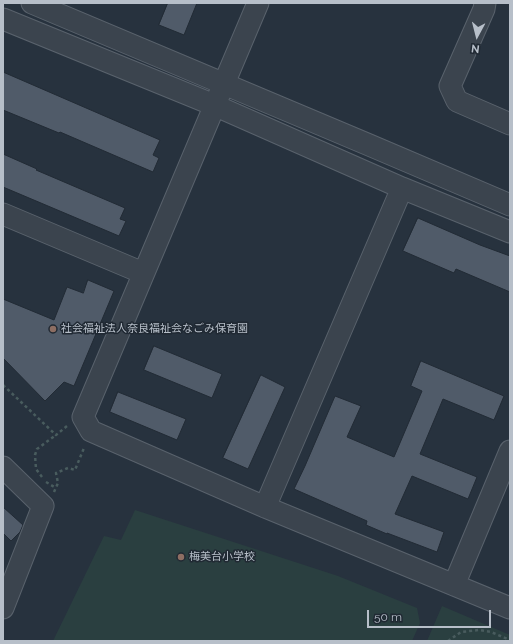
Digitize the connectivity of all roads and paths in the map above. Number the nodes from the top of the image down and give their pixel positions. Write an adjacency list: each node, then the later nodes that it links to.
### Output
1 (32, 3): 5 (street)
2 (258, 3): 5 (street)
3 (485, 3): 7 (street)
4 (3, 19): 6 (street)
5 (224, 83): 6 (street); 9 (street)
6 (214, 105): 8 (street); 12 (street)
7 (510, 124)
8 (402, 188): 11 (street); 19 (street)
9 (510, 205)
10 (3, 214): 12 (street)
11 (510, 232)
12 (143, 273): 19 (street)
13 (56, 435): 17 (path)
14 (84, 448): 17 (path)
15 (510, 451): 20 (street)
16 (3, 467): 18 (street)
17 (56, 488): 18 (path)
18 (43, 506): 21 (street)
19 (265, 507): 20 (street)
20 (454, 585): 22 (street)
21 (4, 605)
22 (510, 608)
23 (510, 640): 24 (path)
24 (448, 641)

